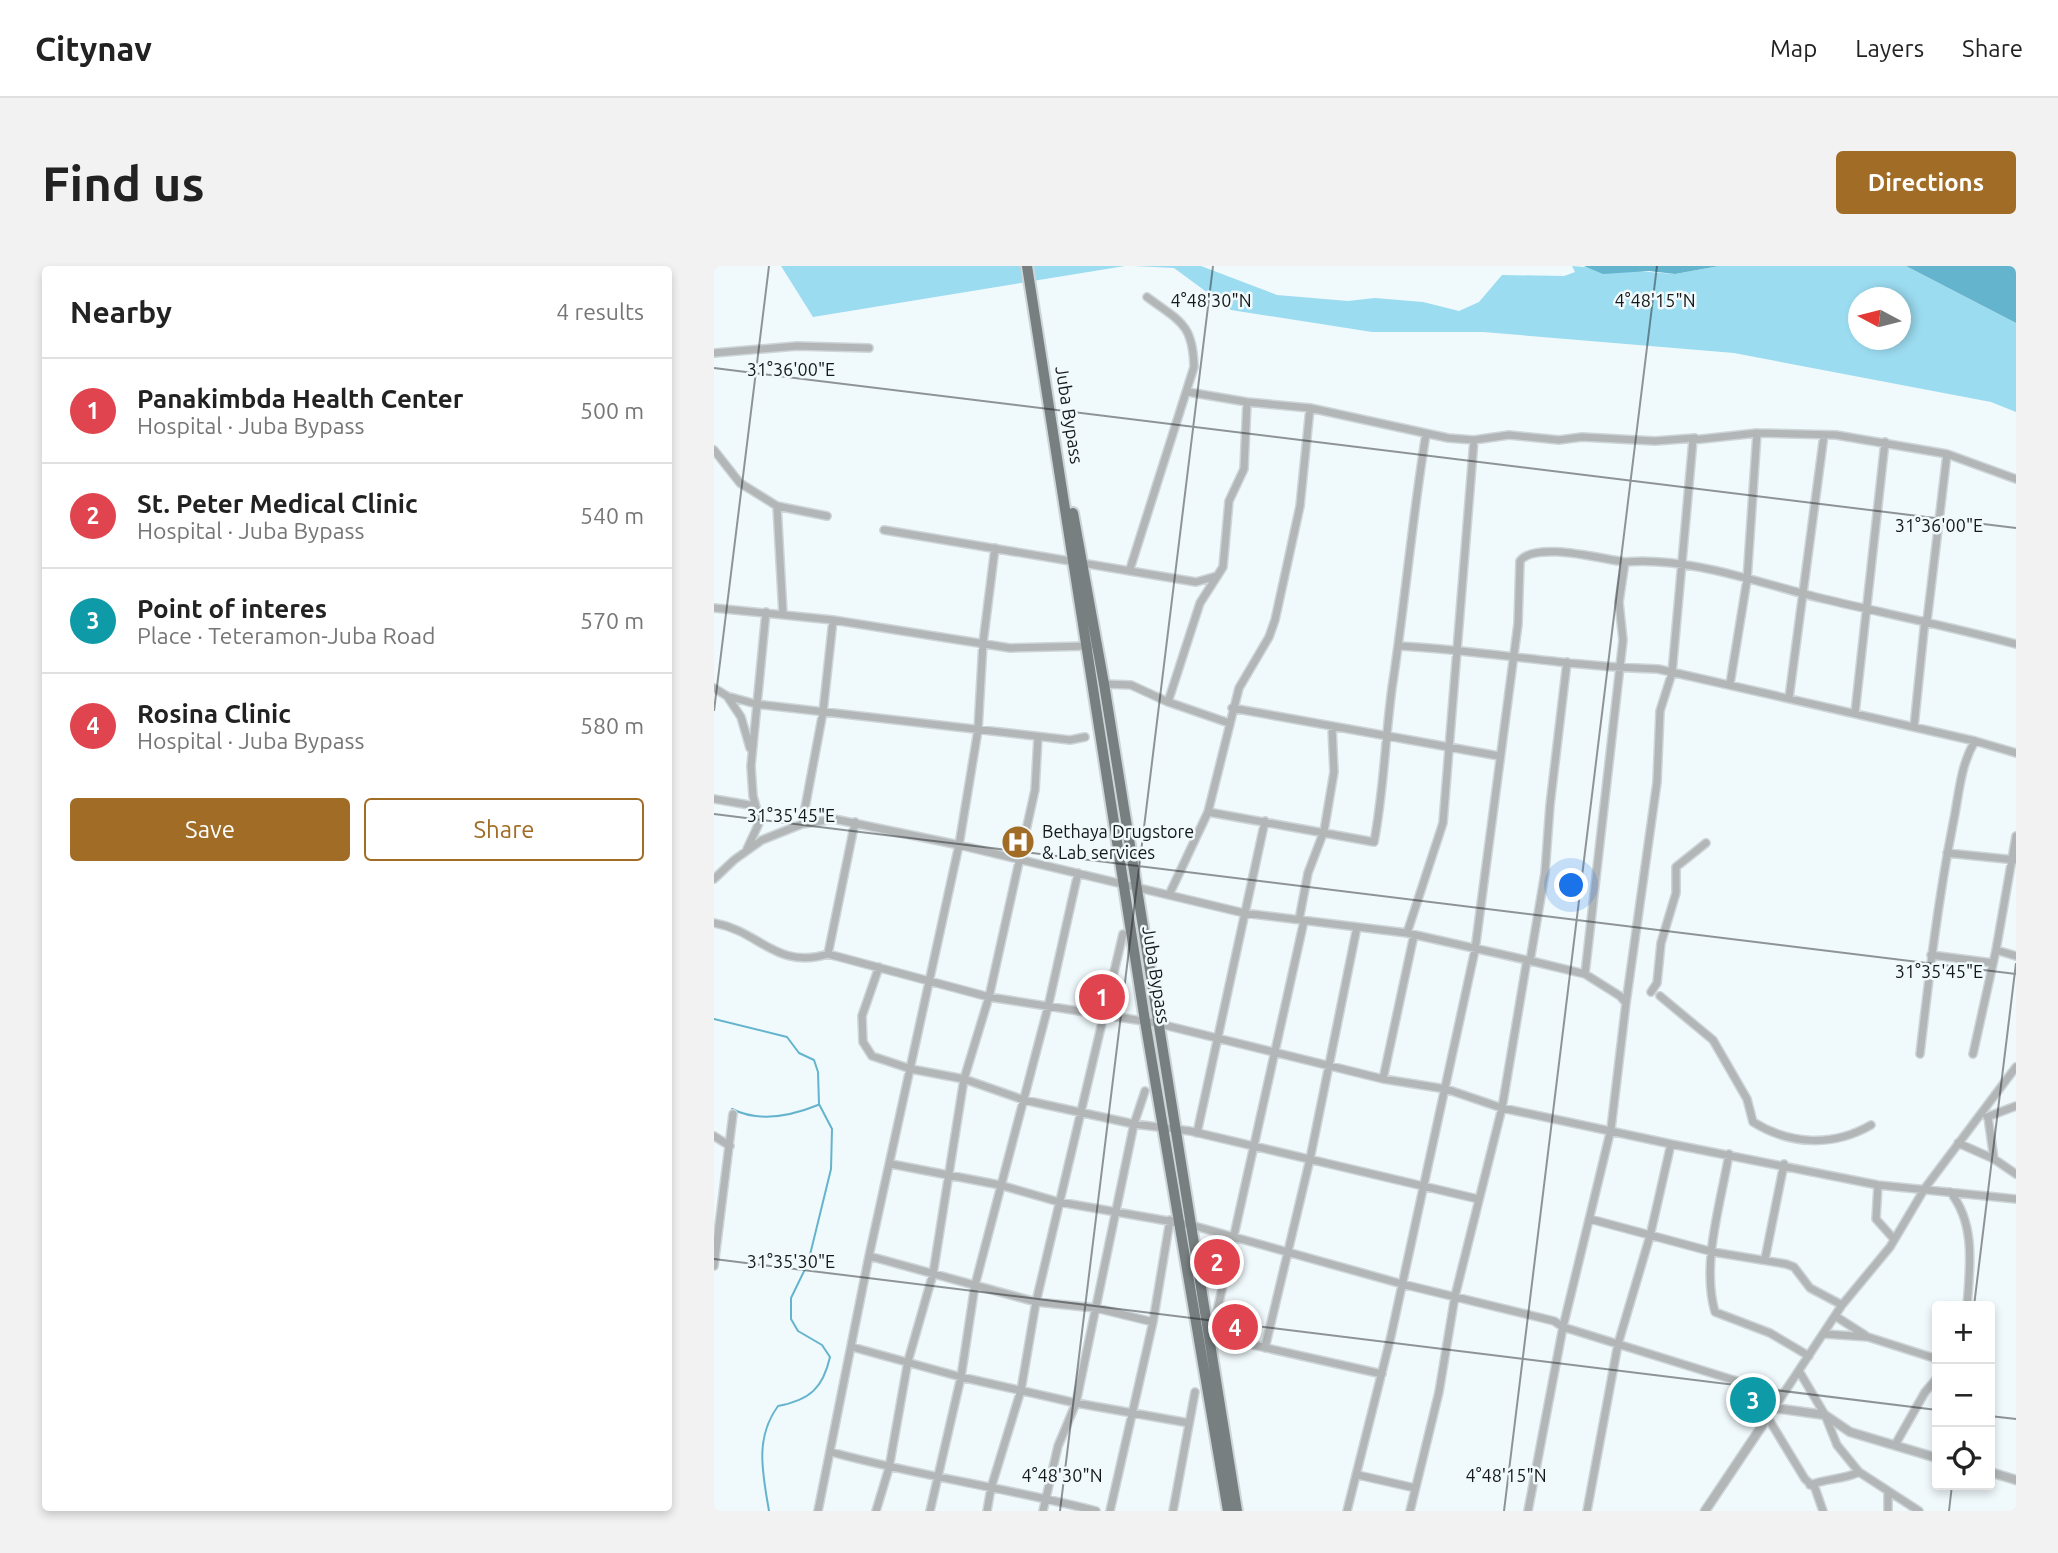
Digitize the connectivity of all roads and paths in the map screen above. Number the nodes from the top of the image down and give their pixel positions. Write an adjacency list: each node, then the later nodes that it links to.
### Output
1 (1027, 266): 21 (main road, Juba Bypass)
2 (1147, 297): 5 (street)
3 (869, 348): 4 (street)
4 (714, 353)
5 (1188, 392): 6 (street); 24 (street)
6 (1247, 402): 7 (street); 25 (street)
7 (1310, 408): 9 (street); 50 (street)
8 (1757, 433): 10 (street); 11 (street); 26 (street)
9 (1426, 434): 12 (street); 37 (street)
10 (1824, 435): 13 (street); 27 (street)
11 (1695, 438): 12 (street); 23 (street)
12 (1474, 440): 38 (street)
13 (1885, 442): 15 (street); 29 (street)
14 (714, 450): 17 (street)
15 (1947, 454): 16 (street); 33 (street)
16 (2016, 479)
17 (777, 506): 18 (street); 31 (street)
18 (827, 516)
19 (884, 530): 20 (street)
20 (995, 548): 21 (street); 34 (street)
21 (1078, 561): 24 (street); 36 (main road, Juba Bypass)
22 (1625, 562): 23 (street); 39 (street); 41 (street)
23 (1682, 566): 26 (street); 42 (street)
24 (1130, 569): 25 (street)
25 (1217, 576): 48 (street)
26 (1747, 580): 27 (street); 44 (street)
27 (1803, 593): 29 (street); 47 (street)
28 (714, 608): 30 (street)
29 (1866, 608): 33 (street); 52 (street)
30 (766, 612): 31 (street); 49 (street)
31 (783, 614): 32 (street)
32 (833, 620): 34 (street); 51 (street)
33 (1926, 620): 35 (street); 55 (street)
34 (983, 643): 36 (street); 56 (street)
35 (2016, 645)
36 (1092, 646): 43 (main road, Juba Bypass); 81 (main road, Juba Bypass)
37 (1401, 646): 38 (street); 57 (street)
38 (1459, 649): 39 (street); 61 (street)
39 (1513, 656): 40 (street); 64 (street)
40 (1567, 662): 41 (street); 94 (street)
41 (1620, 670): 42 (street); 97 (street)
42 (1672, 673): 44 (street); 102 (street)
43 (1104, 684): 48 (street); 81 (main road, Juba Bypass)
44 (1730, 684): 47 (street)
45 (714, 688): 46 (street)
46 (727, 696): 49 (street); 63 (street)
47 (1789, 698): 52 (street)
48 (1168, 702): 53 (street)
49 (756, 704): 51 (street); 63 (street)
50 (1232, 708): 53 (street); 54 (street)
51 (823, 712): 56 (street); 70 (street)
52 (1855, 713): 55 (street)
53 (1229, 723): 67 (street)
54 (1332, 727): 57 (street); 71 (street)
55 (1914, 727): 60 (street)
56 (978, 730): 58 (street); 74 (street)
57 (1388, 736): 61 (street); 71 (street)
58 (1038, 737): 59 (street); 78 (street)
59 (1085, 737)
60 (1975, 741): 62 (street); 76 (street)
61 (1450, 748): 64 (street); 88 (street)
62 (2016, 753)
63 (752, 755): 66 (street)
64 (1499, 756): 89 (street)
65 (714, 799): 66 (street)
66 (755, 806): 75 (street)
67 (1208, 812): 68 (street); 82 (street)
68 (1265, 821): 71 (street); 83 (street)
69 (855, 822): 70 (street); 74 (street); 91 (street)
70 (802, 824): 75 (street)
71 (1324, 831): 84 (street)
72 (2016, 836): 77 (street)
73 (1706, 842): 99 (street)
74 (959, 845): 78 (street); 98 (street)
75 (746, 849): 80 (street)
76 (1947, 853): 77 (street); 92 (street)
77 (2013, 859): 90 (street)
78 (1020, 860): 79 (street); 101 (street)
79 (1077, 873): 81 (street); 103 (street)
80 (714, 880)
81 (1129, 886): 82 (street); 105 (main road, Juba Bypass)
82 (1169, 895): 83 (street)
83 (1244, 913): 84 (street); 106 (street)
84 (1301, 921): 86 (street); 107 (street)
85 (714, 923): 91 (street)
86 (1357, 926): 88 (street); 110 (street)
87 (1123, 934): 104 (street)
88 (1411, 934): 89 (street); 114 (street)
89 (1475, 950): 94 (street); 115 (street)
90 (1996, 950): 93 (street); 95 (street)
91 (828, 954): 96 (street)
92 (1931, 955): 95 (street); 108 (street)
93 (2016, 956)
94 (1529, 960): 97 (street); 119 (street)
95 (1993, 962): 109 (street)
96 (879, 967): 98 (street); 112 (street)
97 (1585, 974): 102 (street)
98 (929, 981): 101 (street); 112 (street)
99 (1651, 992)
100 (1660, 996): 124 (street)
101 (989, 997): 103 (street); 113 (street)
102 (1626, 1003): 126 (street)
103 (1048, 1007): 104 (street); 117 (street)
104 (1103, 1013): 105 (street); 120 (street)
105 (1151, 1022): 106 (street); 125 (main road, Juba Bypass)
106 (1217, 1038): 107 (street); 127 (street)
107 (1276, 1051): 110 (street); 132 (street)
108 (1920, 1054)
109 (1973, 1054)
110 (1327, 1064): 114 (street); 135 (street)
111 (2016, 1067): 122 (street)
112 (911, 1069): 113 (street); 136 (street)
113 (964, 1079): 117 (street); 139 (street)
114 (1383, 1079): 115 (street)
115 (1446, 1089): 119 (street); 142 (street)
116 (1145, 1091): 123 (street)
117 (1024, 1100): 120 (street); 140 (street)
118 (2016, 1106): 122 (street)
119 (1502, 1108): 126 (street); 145 (street)
120 (1082, 1112): 123 (street); 147 (street)
121 (733, 1114): 131 (street)
122 (1986, 1116): 129 (street); 134 (street)
123 (1134, 1124): 125 (street); 148 (street)
124 (1871, 1125)
125 (1170, 1128): 127 (street); 150 (main road, Juba Bypass)
126 (1611, 1129): 130 (street); 149 (street)
127 (1197, 1133): 132 (street)
128 (714, 1136): 131 (street)
129 (1958, 1143): 134 (street); 143 (street)
130 (1671, 1144): 133 (street); 151 (street)
131 (730, 1146): 154 (street)
132 (1253, 1146): 135 (street); 152 (street)
133 (1729, 1154): 137 (street); 156 (street)
134 (1994, 1158): 138 (street)
135 (1310, 1159): 142 (street); 155 (street)
136 (891, 1164): 139 (street); 157 (street)
137 (1784, 1164): 141 (street); 158 (street)
138 (2016, 1174)
139 (948, 1175): 140 (street); 160 (street)
140 (1000, 1185): 147 (street); 162 (street)
141 (1878, 1185): 143 (street); 153 (street)
142 (1424, 1186): 145 (street); 161 (street)
143 (1926, 1188): 144 (street); 153 (street)
144 (1950, 1191): 146 (street); 164 (street)
145 (1478, 1199): 163 (street)
146 (2016, 1199)
147 (1059, 1202): 148 (street); 165 (street)
148 (1118, 1210): 150 (street); 167 (street)
149 (1590, 1219): 151 (street); 170 (street)
150 (1181, 1222): 152 (street); 169 (street); 172 (main road, Juba Bypass); 215 (main road, Juba Bypass)
151 (1650, 1236): 156 (street); 174 (street)
152 (1236, 1237): 155 (street); 172 (street)
153 (1893, 1238): 166 (street)
154 (716, 1239): 159 (street)
155 (1288, 1252): 161 (street); 176 (street)
156 (1713, 1252): 158 (street); 177 (street)
157 (869, 1256): 160 (street); 175 (street)
158 (1765, 1259): 166 (street)
159 (714, 1266)
160 (933, 1274): 162 (street); 179 (street)
161 (1402, 1284): 163 (street); 181 (street)
162 (975, 1285): 165 (street); 182 (street)
163 (1455, 1296): 170 (street); 204 (street)
164 (1967, 1301)
165 (1036, 1302): 167 (street); 184 (street)
166 (1842, 1305): 168 (street)
167 (1096, 1308): 169 (street); 187 (street)
168 (1835, 1316): 171 (street); 173 (street)
169 (1153, 1322): 189 (street)
170 (1563, 1327): 174 (street); 219 (street)
171 (1825, 1334): 173 (street); 177 (street)
172 (1210, 1335): 176 (street); 216 (main road, Juba Bypass)
173 (1868, 1337): 178 (street)
174 (1618, 1344): 186 (street); 220 (street)
175 (852, 1347): 179 (street); 194 (street)
176 (1265, 1348): 181 (street)
177 (1809, 1356): 180 (street)
178 (1932, 1357)
179 (908, 1361): 182 (street); 196 (street)
180 (1799, 1371): 186 (street); 190 (street)
181 (1382, 1374): 199 (street)
182 (961, 1377): 184 (street); 200 (street)
183 (1932, 1384): 193 (street)
184 (1021, 1390): 187 (street); 203 (street)
185 (1195, 1392): 192 (street)
186 (1783, 1395): 188 (street)
187 (1076, 1403): 189 (street); 206 (street)
188 (1774, 1408): 190 (street); 191 (street)
189 (1132, 1412): 192 (street); 213 (street)
190 (1825, 1415): 193 (street); 197 (street)
191 (1768, 1418): 202 (street); 221 (street)
192 (1189, 1423): 214 (street)
193 (1895, 1445): 195 (street)
194 (831, 1451): 196 (street); 207 (street)
195 (1932, 1456)
196 (889, 1468): 200 (street); 208 (street)
197 (1859, 1472): 202 (street); 205 (street)
198 (1995, 1474): 201 (street)
199 (1358, 1475): 204 (street); 217 (street)
200 (939, 1476): 203 (street); 209 (street)
201 (2016, 1480)
202 (1810, 1485): 222 (street)
203 (991, 1488): 206 (street); 210 (street)
204 (1415, 1488): 218 (street)
205 (1888, 1492): 223 (street); 224 (street)
206 (1046, 1498): 211 (street); 212 (street)
207 (818, 1511)
208 (876, 1511)
209 (930, 1511)
210 (987, 1511)
211 (1042, 1511)
212 (1096, 1511)
213 (1110, 1511)
214 (1172, 1511)
215 (1228, 1511)
216 (1237, 1511)
217 (1347, 1511)
218 (1410, 1511)
219 (1528, 1511)
220 (1587, 1511)
221 (1705, 1511)
222 (1823, 1511)
223 (1888, 1511)
224 (1919, 1511)

